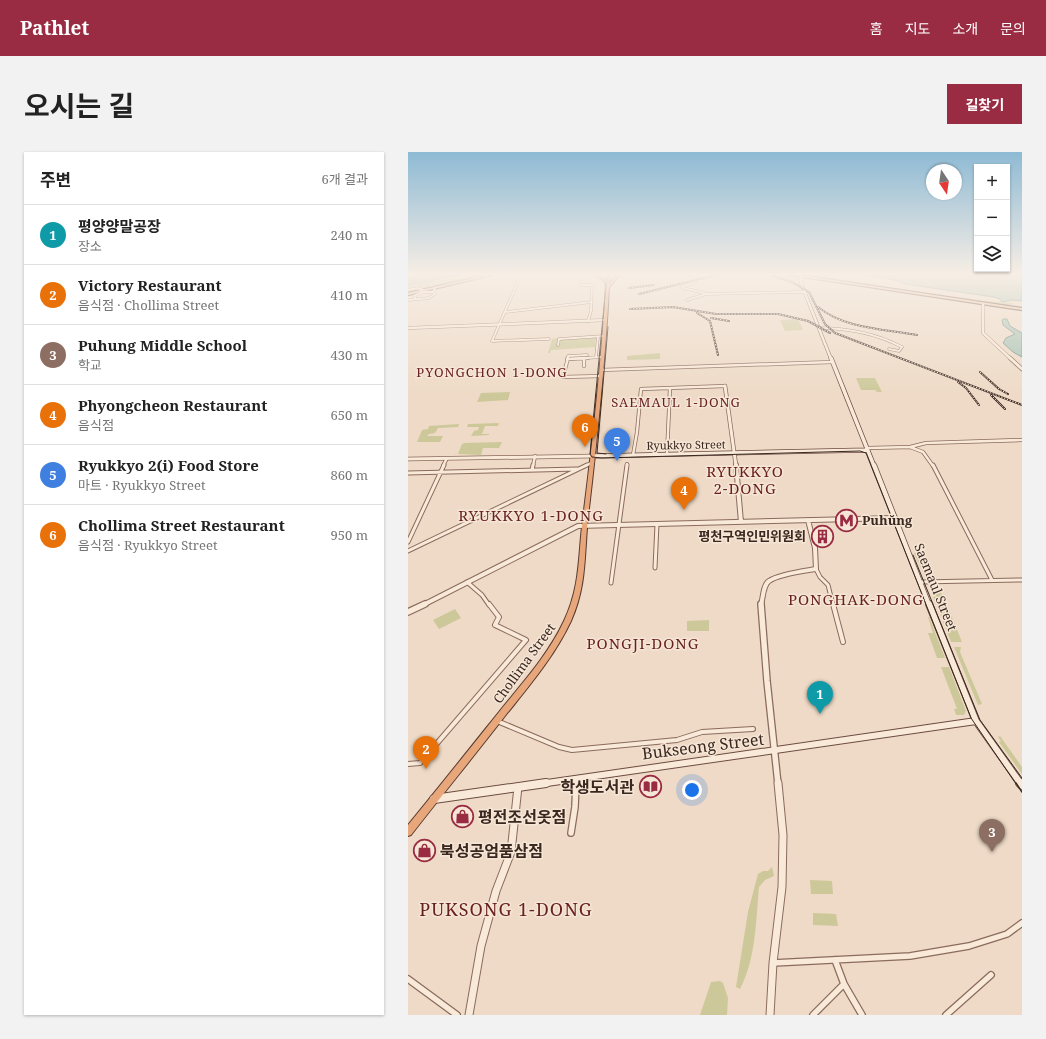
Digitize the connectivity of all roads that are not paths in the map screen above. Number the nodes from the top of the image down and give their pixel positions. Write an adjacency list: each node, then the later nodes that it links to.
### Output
1 (504, 315): 8 (street)
2 (589, 315): 7 (street)
3 (606, 315): 6 (highway, Chollima Street)
4 (813, 315): 10 (main road, Saemaul Street)
5 (983, 315): 23 (street)
6 (606, 320): 7 (street); 11 (highway, Chollima Street)
7 (588, 321): 8 (street)
8 (500, 325): 9 (street); 13 (street)
9 (408, 328)
10 (818, 328): 15 (street); 21 (main road, Saemaul Street)
11 (604, 336): 12 (street); 18 (highway, Chollima Street)
12 (598, 337): 14 (street); 17 (street)
13 (549, 339)
14 (558, 344)
15 (889, 349)
16 (587, 355): 20 (street)
17 (596, 357): 18 (street); 19 (street)
18 (602, 357): 24 (highway, Chollima Street)
19 (584, 358): 20 (street); 22 (street)
20 (567, 359): 25 (street)
21 (832, 362): 24 (street); 30 (main road, Saemaul Street)
22 (584, 366)
23 (1022, 369)
24 (601, 370): 25 (highway, Chollima Street)
25 (601, 376): 36 (highway, Chollima Street)
26 (725, 386): 27 (street); 31 (street)
27 (670, 388): 32 (street); 33 (street)
28 (1022, 440): 29 (street)
29 (910, 447): 30 (street); 53 (street)
30 (868, 449): 31 (main road, Ryukkyo Street); 43 (main road, Saemaul Street)
31 (734, 453): 32 (main road, Ryukkyo Street); 45 (street)
32 (667, 454): 33 (main road, Ryukkyo Street)
33 (633, 455): 36 (main road, Ryukkyo Street)
34 (535, 456): 35 (street, Ryukkyo Street); 36 (street, Ryukkyo Street); 40 (street)
35 (447, 458): 37 (street, Ryukkyo Street); 41 (street)
36 (594, 458): 39 (street); 48 (highway, Chollima Street)
37 (408, 459)
38 (627, 464): 47 (street)
39 (578, 469): 40 (street); 50 (street)
40 (532, 470): 41 (street)
41 (440, 472): 42 (street); 49 (street)
42 (408, 473)
43 (895, 518): 44 (street); 56 (main road, Saemaul Street)
44 (808, 520): 45 (street); 52 (street)
45 (741, 522): 46 (street)
46 (657, 524): 47 (street); 51 (street)
47 (619, 525): 48 (street); 57 (street)
48 (585, 526): 55 (street); 60 (highway, Chollima Street)
49 (408, 542)
50 (408, 551)
51 (655, 568)
52 (816, 568): 59 (street); 63 (street)
53 (992, 580): 54 (street); 56 (street)
54 (1022, 580)
55 (467, 582): 58 (street); 64 (street)
56 (921, 582): 61 (main road, Saemaul Street)
57 (611, 583)
58 (408, 612)
59 (843, 642)
60 (497, 721): 62 (street); 68 (highway, Chollima Street)
61 (976, 721): 63 (main road, Bukseong Street); 66 (main road, Saemaul Street)
62 (753, 729)
63 (774, 751): 65 (main road, Bukseong Street); 73 (street)
64 (408, 764)
65 (576, 779): 67 (main road, Bukseong Street); 70 (street)
66 (1022, 785)
67 (518, 787): 68 (main road, Bukseong Street); 79 (street)
68 (434, 800): 69 (highway, Chollima Street)
69 (408, 832)
70 (571, 833)
71 (1022, 924): 72 (street)
72 (835, 960): 73 (street); 76 (street)
73 (773, 963): 80 (street)
74 (991, 975): 77 (street)
75 (408, 979): 78 (street)
76 (844, 984): 81 (street); 82 (street)
77 (948, 1014)
78 (457, 1015)
79 (468, 1015)
80 (770, 1015)
81 (813, 1015)
82 (862, 1015)

